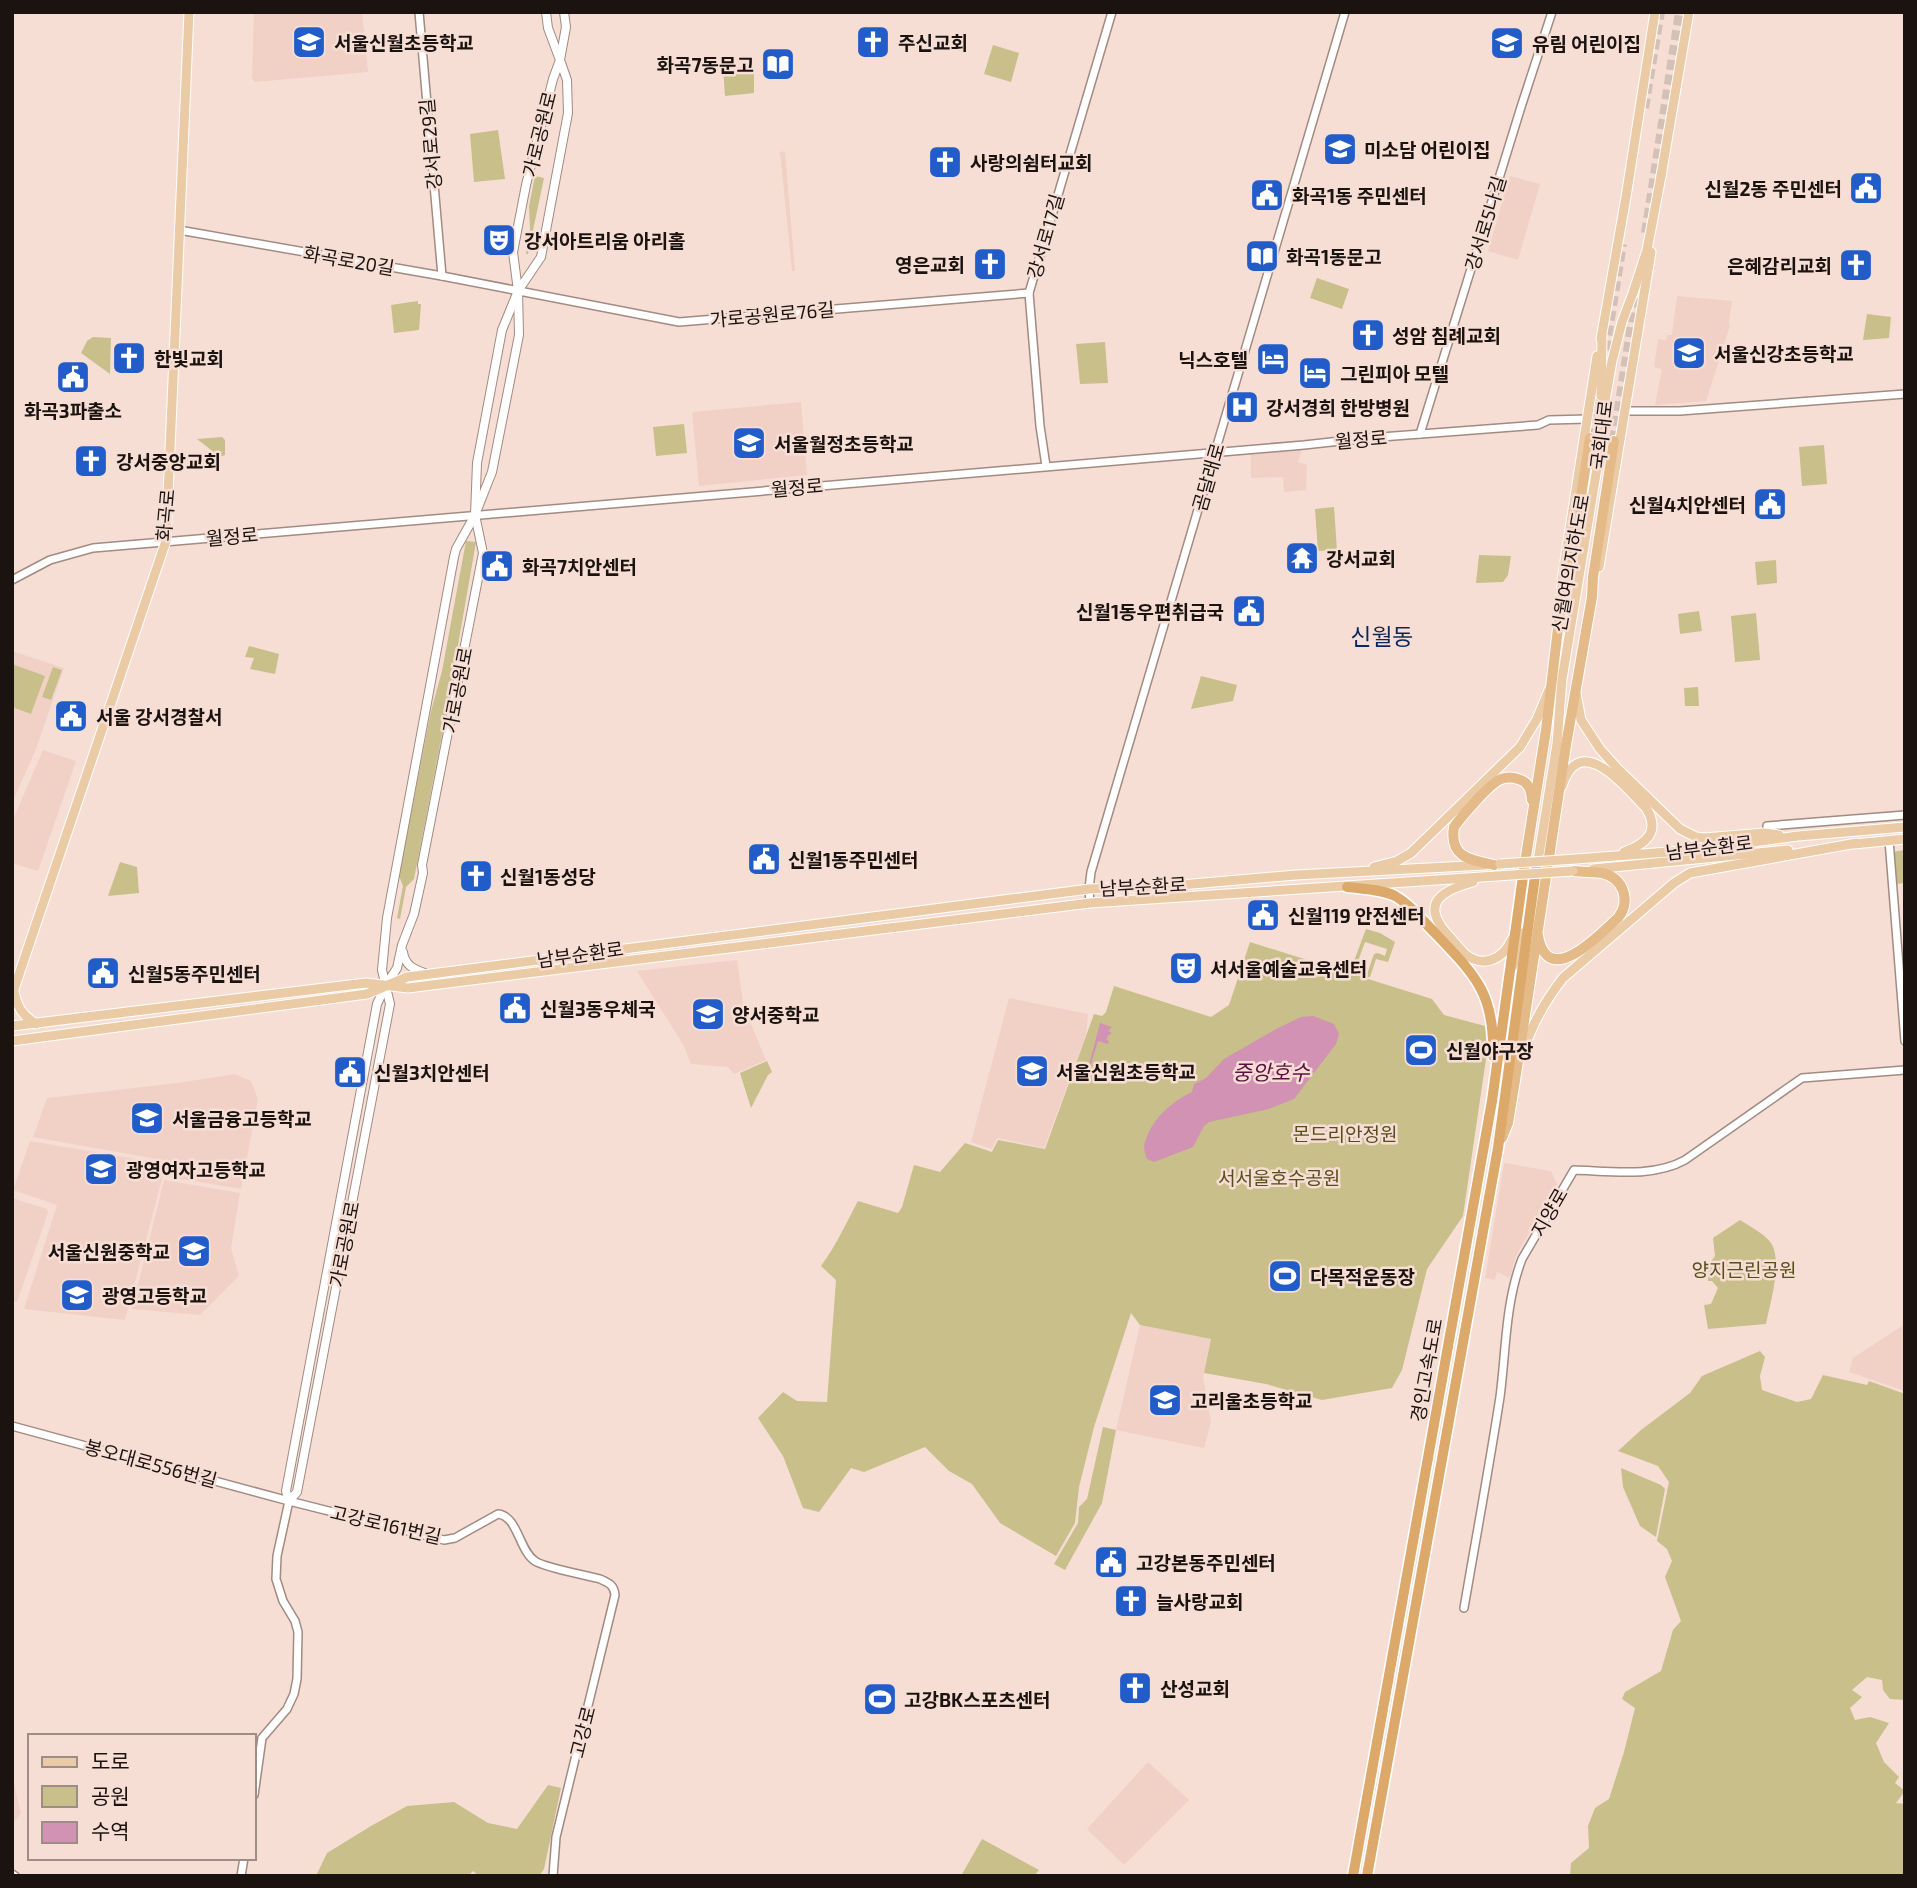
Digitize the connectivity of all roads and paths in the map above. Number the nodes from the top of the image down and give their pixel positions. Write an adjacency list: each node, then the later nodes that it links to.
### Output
1 (189, 12): 12 (main road, 화곡로)
2 (419, 12): 13 (street, 강서로29길)
3 (546, 12): 10 (main road, 가로공원로)
4 (565, 12): 10 (main road, 가로공원로)
5 (1112, 12): 15 (street, 강서로17길)
6 (1345, 12): 25 (street, 곰달래로)
7 (1552, 12): 22 (street, 강서로5나길)
8 (1655, 12): 18 (main road)
9 (1689, 12): 11 (main road)
10 (560, 60): 14 (main road, 가로공원로); 14 (main road, 가로공원로)
11 (1662, 171): 20 (main road); 49 (main road, 국회대로)
12 (180, 230): 13 (street, 화곡로20길); 30 (main road, 화곡로)
13 (442, 276): 14 (street, 화곡로20길)
14 (518, 291): 15 (street, 가로공원로76길); 16 (main road, 가로공원로); 17 (main road, 가로공원로)
15 (1029, 293): 27 (street, 강서로17길)
16 (502, 331): 17 (street); 26 (main road, 가로공원로)
17 (519, 335): 28 (main road, 가로공원로)
18 (1602, 335): 21 (main road); 61 (main road, 국회대로)
19 (1905, 394): 20 (street)
20 (1625, 411): 34 (main road)
21 (1587, 419): 22 (street, 월정로); 35 (main road)
22 (1420, 435): 25 (street, 월정로)
23 (1590, 438): 35 (highway, 신월여의지하도로)
24 (1614, 441): 34 (highway, 신월여의지하도로)
25 (1215, 452): 27 (street, 월정로); 55 (street, 곰달래로)
26 (477, 463): 28 (main road); 29 (main road, 가로공원로)
27 (1046, 466): 29 (street, 월정로)
28 (492, 472): 29 (main road, 가로공원로)
29 (475, 515): 30 (street, 월정로); 31 (main road, 가로공원로); 32 (main road, 가로공원로)
30 (166, 541): 33 (street, 월정로); 64 (main road, 화곡로)
31 (456, 549): 32 (main road); 63 (main road, 가로공원로)
32 (483, 553): 60 (main road, 가로공원로)
33 (12, 580)
34 (1592, 597): 37 (highway, 신월여의지하도로)
35 (1561, 603): 36 (highway, 신월여의지하도로)
36 (1549, 689): 39 (highway, 신월여의지하도로); 51 (main road)
37 (1576, 691): 38 (highway, 신월여의지하도로); 42 (main road)
38 (1558, 801): 47 (main road); 59 (highway, 신월여의지하도로)
39 (1534, 811): 48 (highway); 49 (highway, 신월여의지하도로)
40 (1905, 815): 42 (street, 남부순환로)
41 (1905, 827): 43 (main road, 남부순환로)
42 (1767, 830): 43 (main road)
43 (1798, 836): 47 (main road, 남부순환로)
44 (1905, 839): 45 (main road, 남부순환로)
45 (1889, 841): 46 (main road, 남부순환로); 70 (street)
46 (1857, 844): 50 (main road, 남부순환로); 72 (main road)
47 (1609, 857): 48 (main road, 남부순환로, bridge)
48 (1497, 864): 51 (main road, 남부순환로)
49 (1530, 869): 58 (highway, 경인고속도로); 74 (highway, 경인고속도로)
50 (1573, 871): 52 (main road, 남부순환로, bridge); 59 (highway)
51 (1296, 875): 53 (main road, 남부순환로)
52 (1495, 876): 54 (main road, 남부순환로); 58 (main road)
53 (1161, 886): 55 (main road, 남부순환로); 56 (main road)
54 (1347, 887): 56 (main road, 남부순환로); 73 (highway)
55 (1089, 889): 57 (street, 곰달래로); 62 (main road, 남부순환로)
56 (1133, 900): 57 (main road, 남부순환로)
57 (1090, 903): 63 (main road, 남부순환로)
58 (1515, 931): 61 (highway, 경인고속도로)
59 (1536, 933): 72 (highway, 신월여의지하도로)
60 (402, 945): 62 (main road); 63 (main road, 가로공원로)
61 (1512, 968): 73 (highway, 경인고속도로)
62 (427, 974): 63 (main road, 남부순환로)
63 (386, 985): 65 (main road, 남부순환로); 68 (main road, 남부순환로); 76 (main road, 가로공원로)
64 (13, 993): 66 (main road)
65 (50, 1022): 66 (main road, 남부순환로); 68 (main road)
66 (36, 1024): 67 (main road, 남부순환로)
67 (12, 1026)
68 (36, 1038): 69 (main road, 남부순환로)
69 (12, 1041)
70 (1905, 1041)
71 (1905, 1070): 78 (street, 지양로)
72 (1516, 1074): 74 (highway, 신월여의지하도로)
73 (1492, 1101): 81 (highway, 경인고속도로)
74 (1498, 1148): 82 (highway, 경인고속도로)
75 (12, 1426): 76 (street, 봉오대로556번길)
76 (289, 1501): 77 (street, 고강로161번길); 79 (street, 가로공원로)
77 (614, 1588): 80 (street, 고강로)
78 (1464, 1608)
79 (256, 1781)
80 (553, 1876)
81 (1353, 1876)
82 (1367, 1876)

